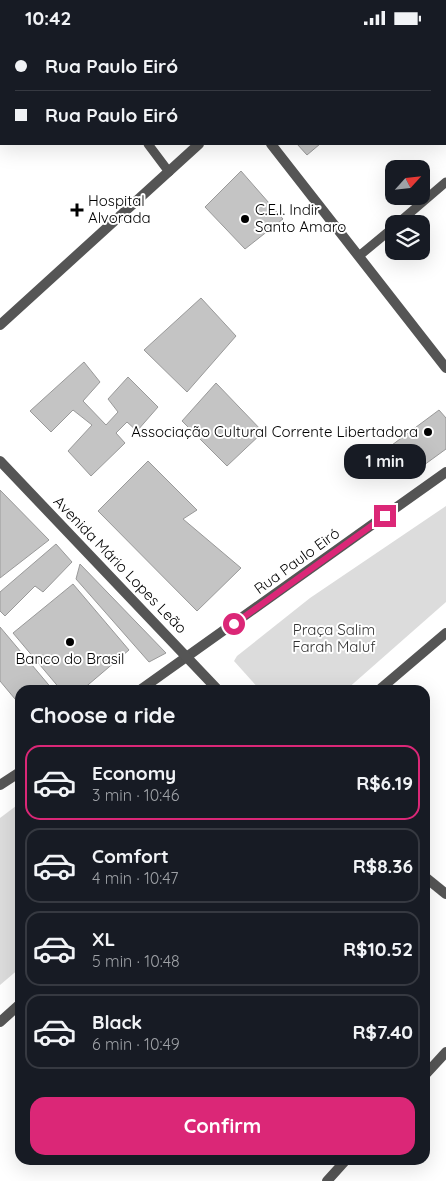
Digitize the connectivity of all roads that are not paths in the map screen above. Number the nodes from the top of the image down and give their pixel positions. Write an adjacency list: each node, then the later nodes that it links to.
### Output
1 (149, 145): 4 (lane)
2 (199, 145): 4 (street)
3 (272, 145): 8 (street)
4 (168, 172): 9 (street)
5 (446, 182): 6 (lane)
6 (408, 215)
7 (385, 234): 8 (lane)
8 (359, 256): 10 (street)
9 (0, 325)
10 (446, 367)
11 (0, 461): 14 (street, Avenida Mário Lopes Leão)
12 (446, 472): 14 (street, Rua Paulo Eiró)
13 (446, 633): 17 (street)
14 (188, 657): 15 (street, Rua Paulo Eiró); 16 (street, Avenida Mário Lopes Leão)
15 (147, 685)
16 (213, 685)
17 (385, 685)
18 (15, 774): 19 (street)
19 (0, 785)
20 (430, 881): 21 (street)
21 (446, 894)
22 (15, 1008): 23 (street)
23 (0, 1022)
24 (446, 1052): 25 (street)
25 (430, 1070)
26 (341, 1165): 27 (street)
27 (327, 1181)

